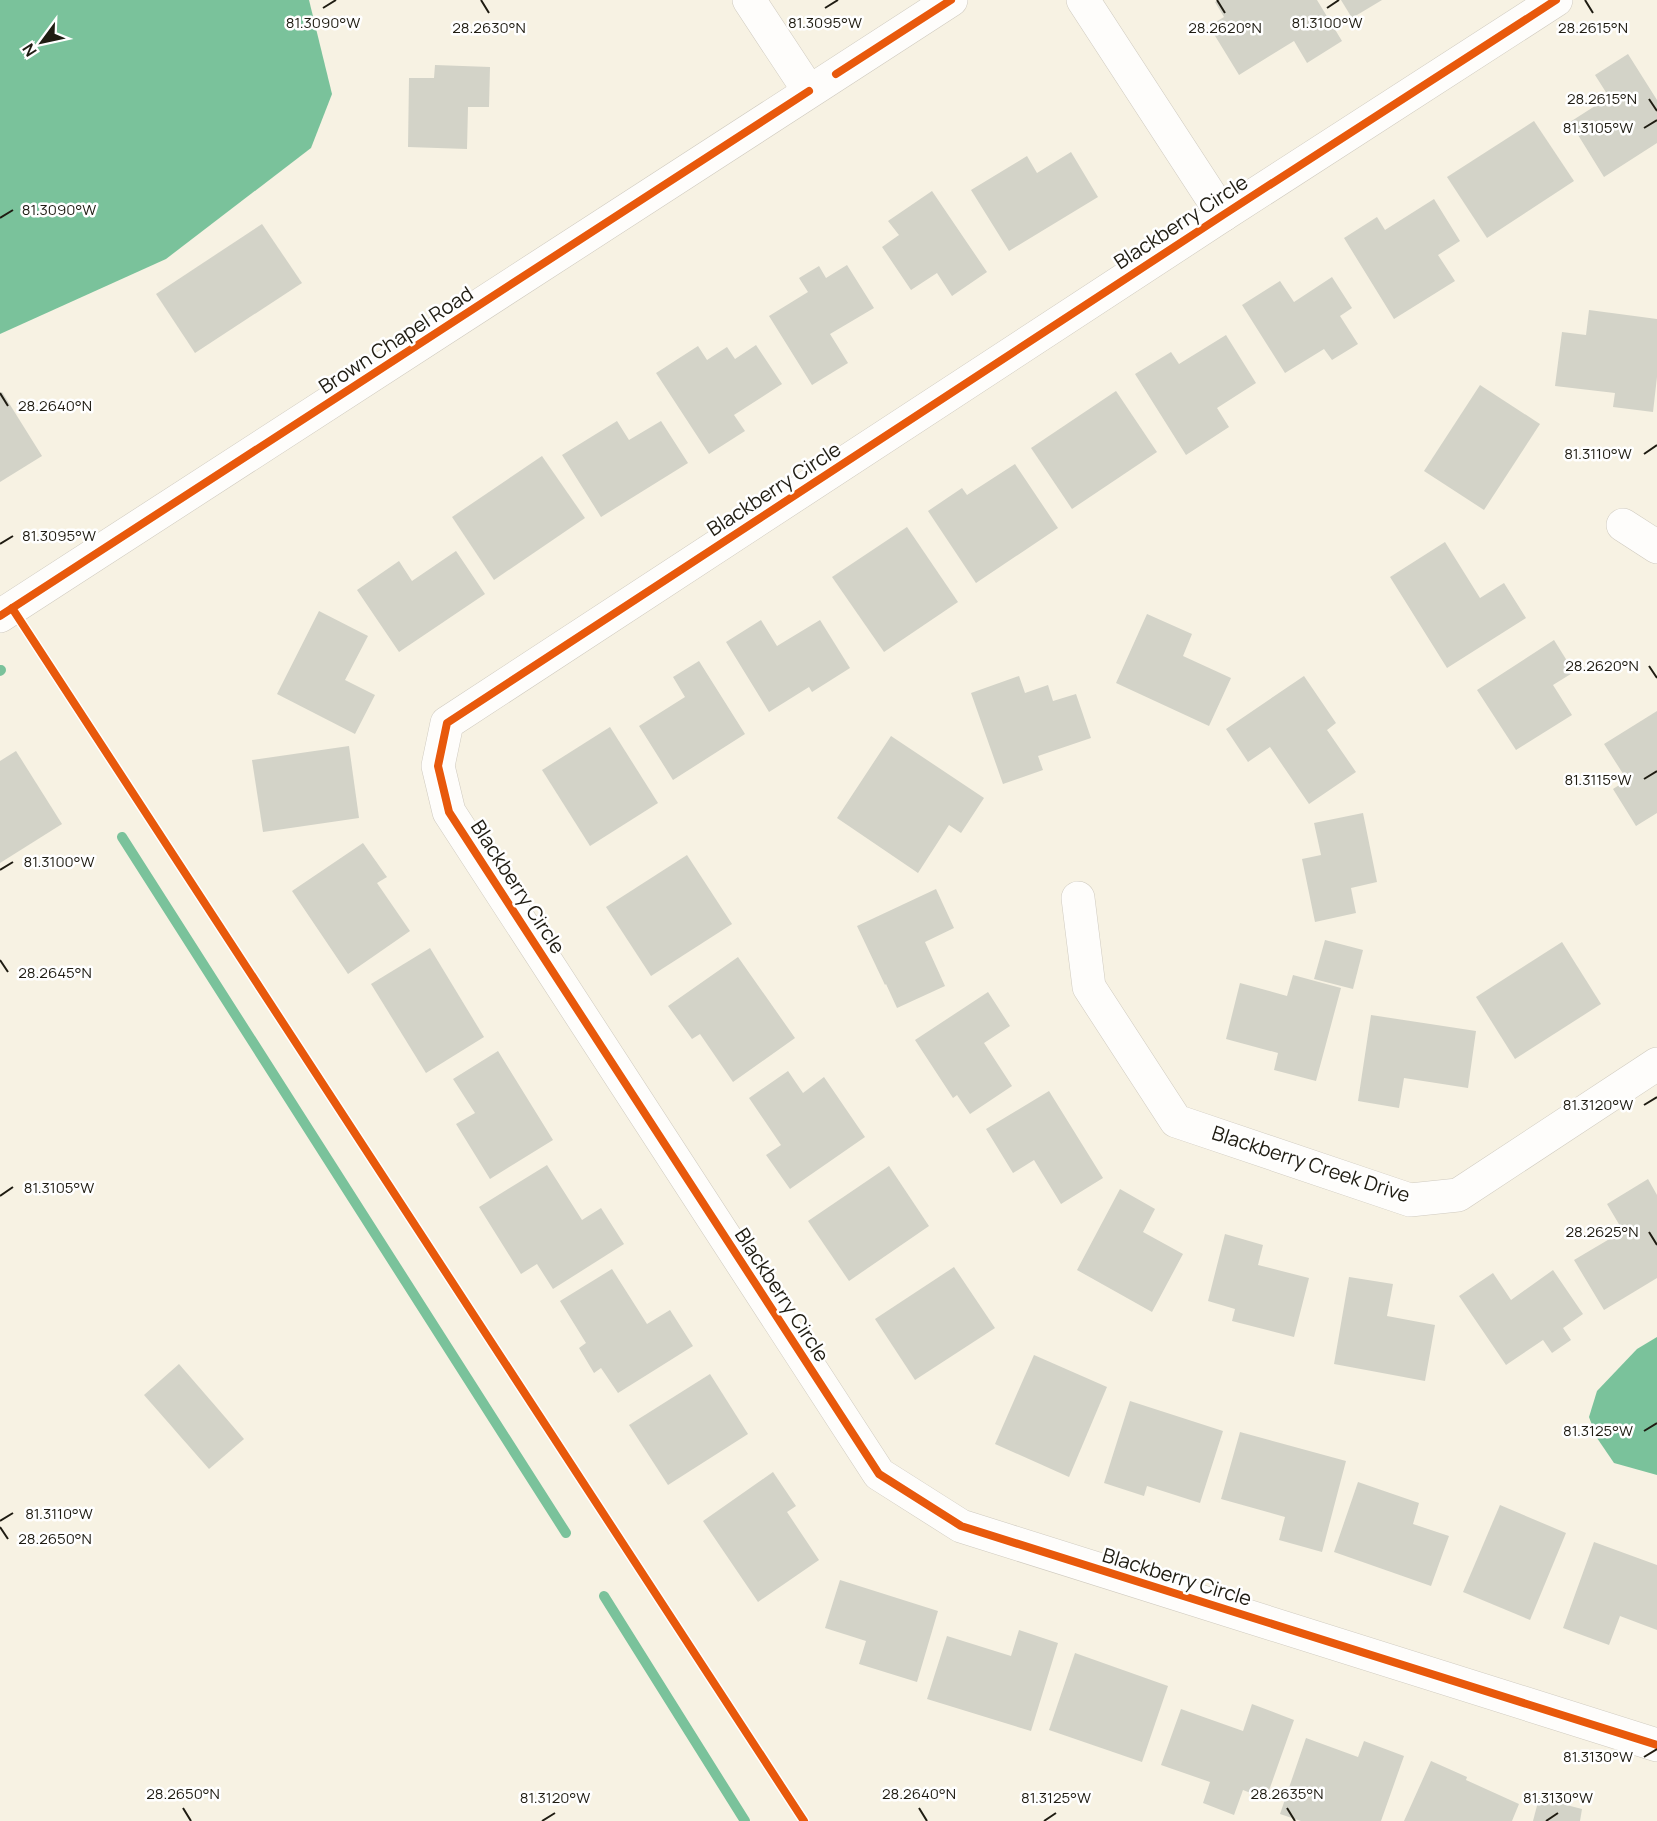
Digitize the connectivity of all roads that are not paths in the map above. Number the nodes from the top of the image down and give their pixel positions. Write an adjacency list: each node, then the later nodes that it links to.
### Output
1 (748, 0): 5 (street)
2 (951, 0): 5 (street, Brown Chapel Road)
3 (1083, 0): 6 (street, Blackberry Circle)
4 (1556, 0): 6 (street, Blackberry Circle)
5 (809, 91): 9 (street, Brown Chapel Road)
6 (1223, 214): 12 (street, Blackberry Circle)
7 (1623, 525): 8 (street)
8 (1657, 547)
9 (0, 616)
10 (1078, 897): 11 (street, Blackberry Creek Drive)
11 (1657, 1064)
12 (1657, 1745)

